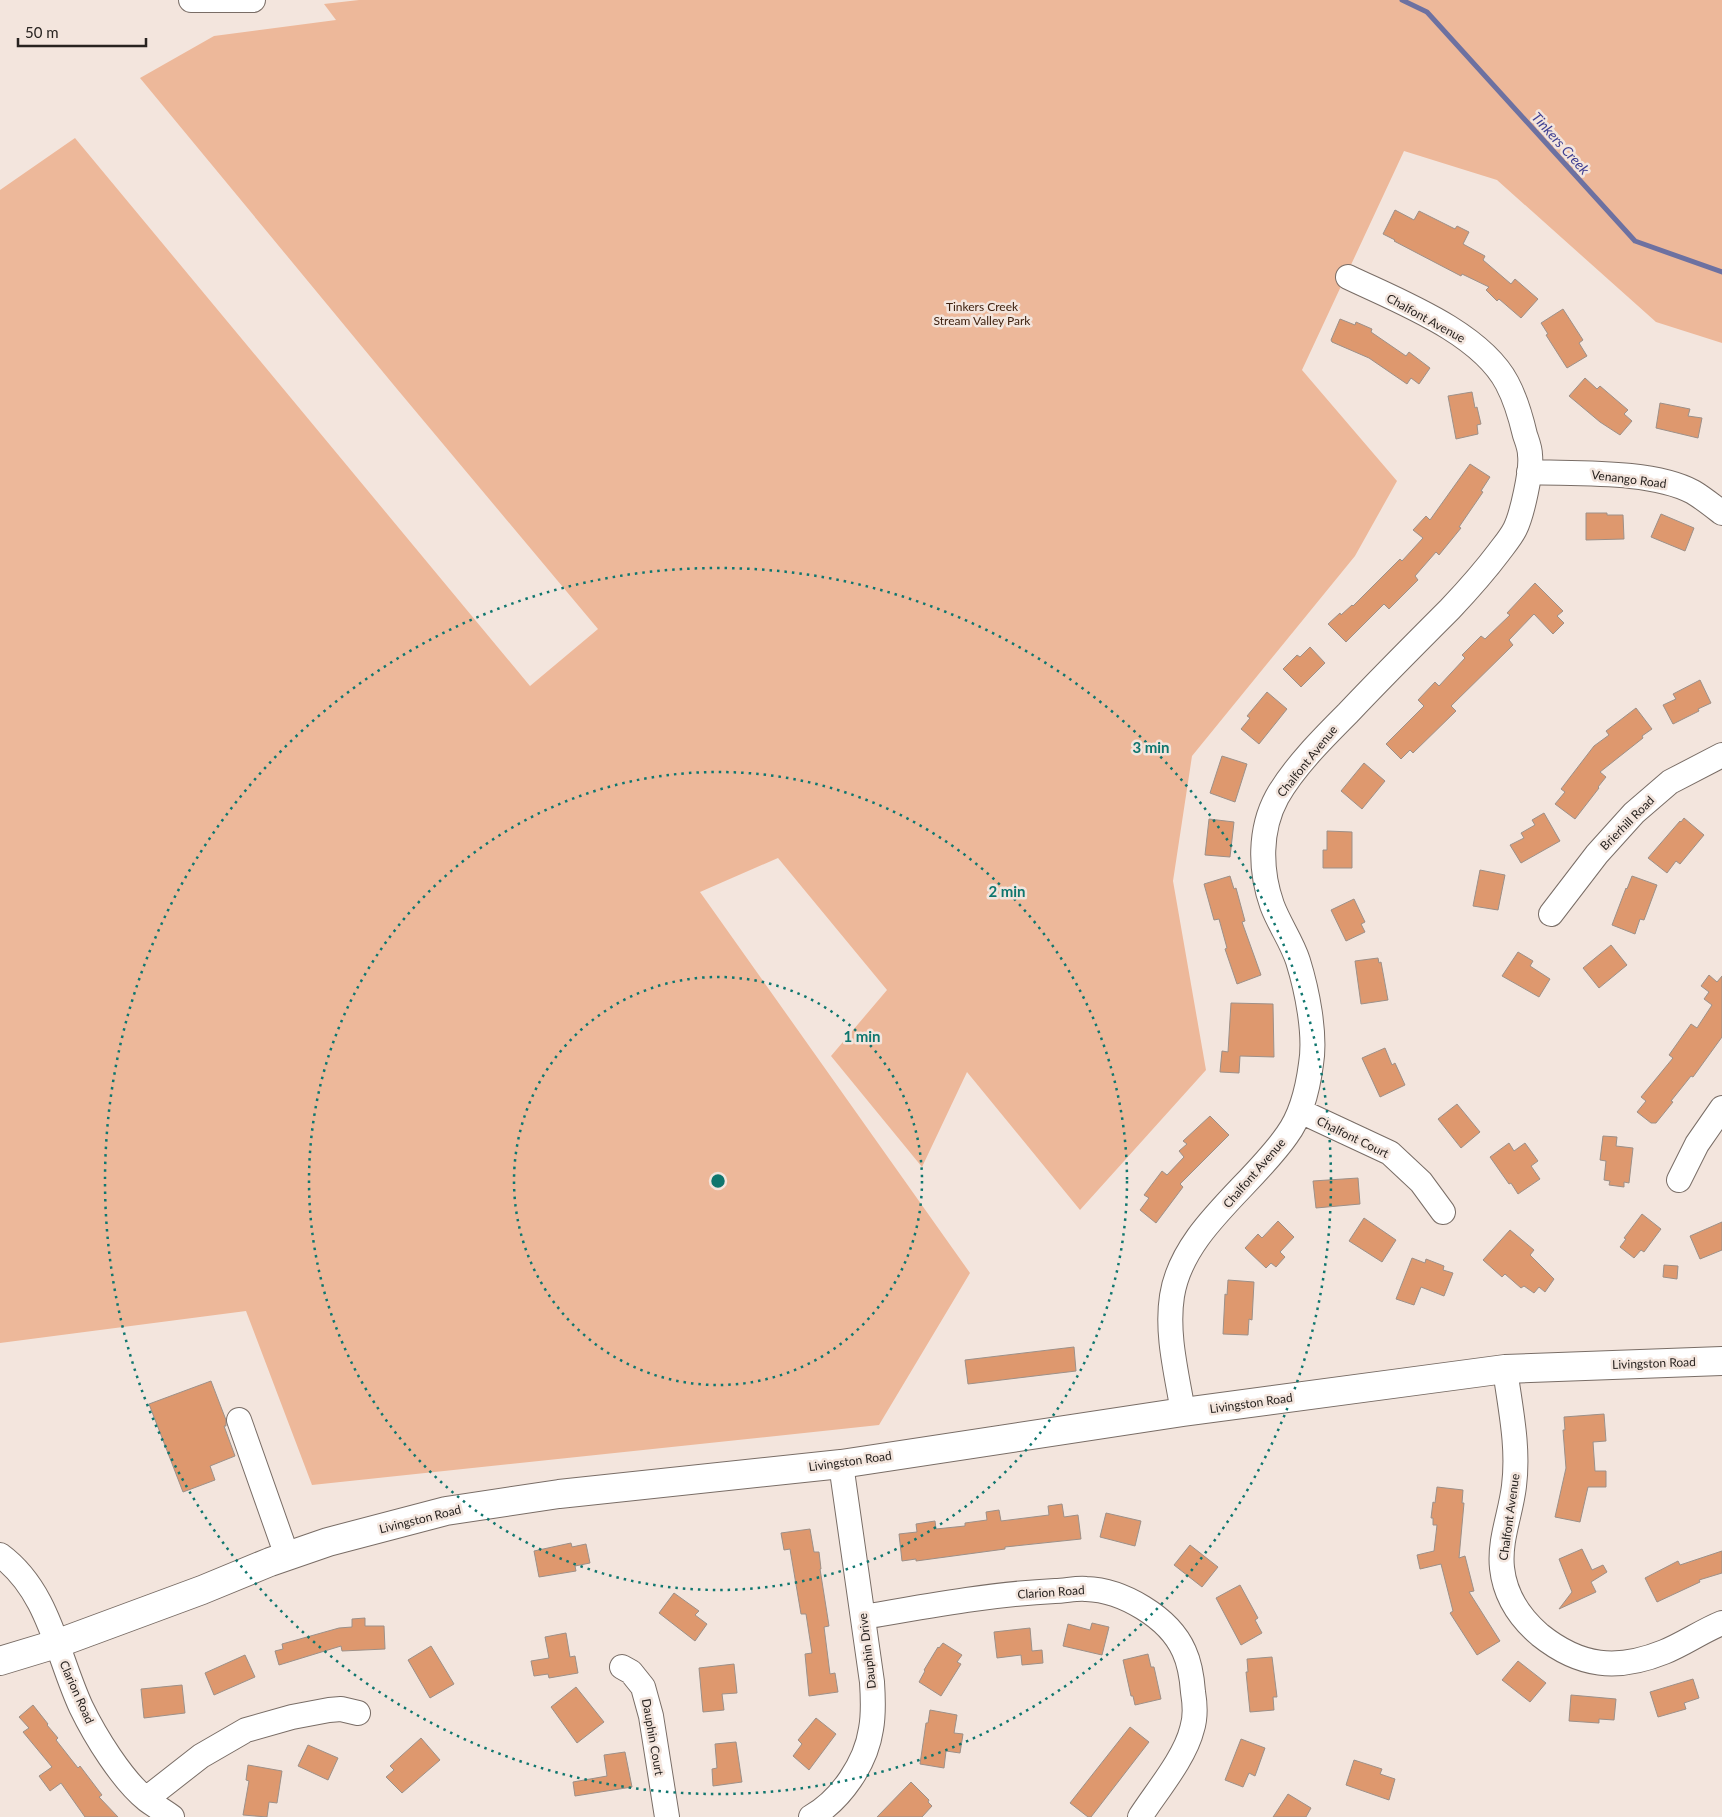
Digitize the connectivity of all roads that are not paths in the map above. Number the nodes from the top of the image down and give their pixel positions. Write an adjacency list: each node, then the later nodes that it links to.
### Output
1 (191, 0): 2 (street)
2 (253, 0)
3 (1348, 276): 4 (street, Chalfont Avenue)
4 (1529, 472): 5 (street, Venango Road); 9 (street, Chalfont Avenue)
5 (1722, 513)
6 (1722, 755): 7 (street, Brierhill Road)
7 (1551, 914)
8 (1722, 1108): 10 (street)
9 (1300, 1110): 11 (street, Chalfont Court); 14 (street, Chalfont Avenue)
10 (1679, 1180)
11 (1443, 1212)
12 (1722, 1361): 13 (main road, Livingston Road)
13 (1505, 1369): 14 (main road, Livingston Road); 20 (street, Chalfont Avenue)
14 (1183, 1412): 16 (main road, Livingston Road)
15 (239, 1420): 18 (street)
16 (841, 1464): 18 (main road, Livingston Road); 19 (street, Dauphin Drive)
17 (0, 1555): 21 (street, Clarion Road)
18 (286, 1556): 21 (main road, Livingston Road)
19 (864, 1617): 28 (street, Dauphin Drive); 29 (street, Clarion Road)
20 (1722, 1623)
21 (56, 1644): 22 (main road, Livingston Road); 25 (street, Clarion Road)
22 (0, 1661)
23 (622, 1667): 27 (street, Dauphin Court)
24 (358, 1714): 25 (street)
25 (146, 1799): 26 (street, Clarion Road)
26 (172, 1817)
27 (667, 1817)
28 (811, 1817)
29 (1140, 1817)

